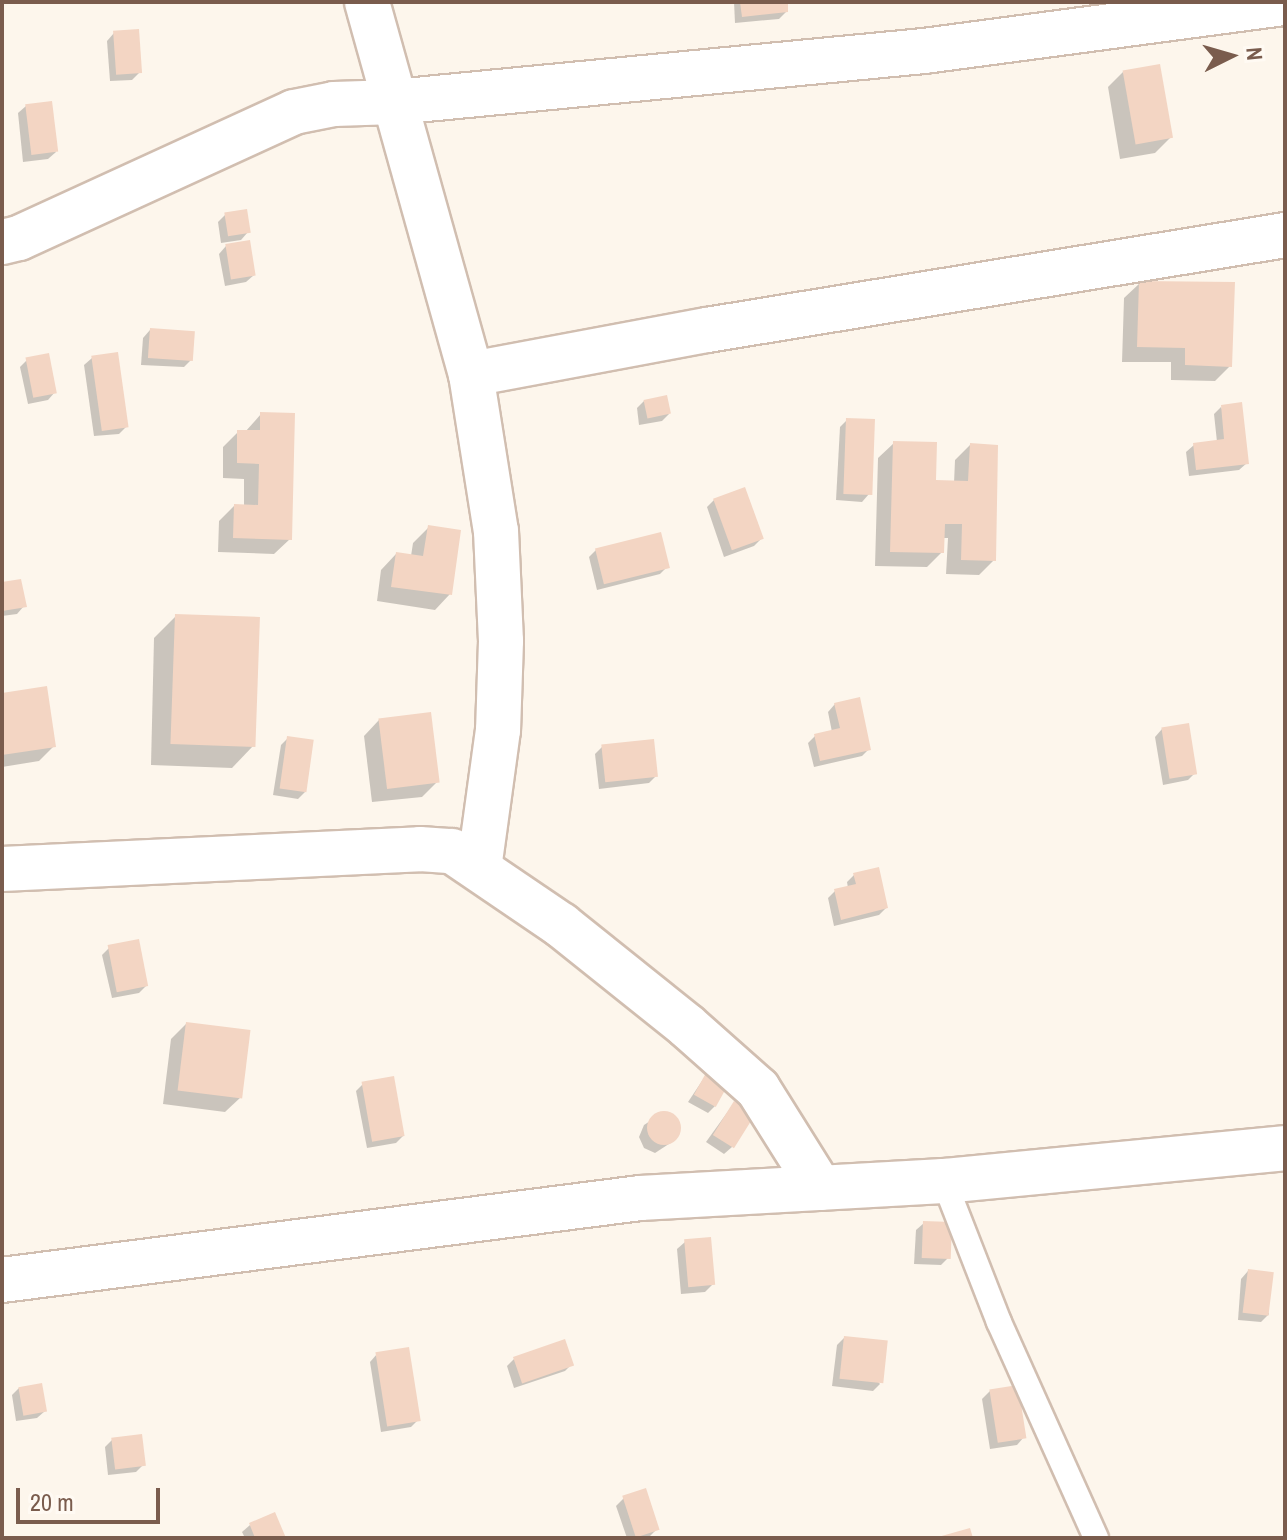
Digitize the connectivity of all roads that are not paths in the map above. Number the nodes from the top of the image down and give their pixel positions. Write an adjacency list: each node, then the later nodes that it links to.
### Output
1 (367, 2): 3 (street)
2 (1285, 3): 3 (street)
3 (395, 102): 5 (street); 6 (street)
4 (1285, 235): 6 (street)
5 (2, 242)
6 (471, 374): 7 (street)
7 (479, 868): 8 (street); 11 (street)
8 (2, 869)
9 (1285, 1148): 10 (street)
10 (944, 1181): 11 (street); 13 (lane)
11 (820, 1188): 12 (street)
12 (2, 1280)
13 (1096, 1538)

